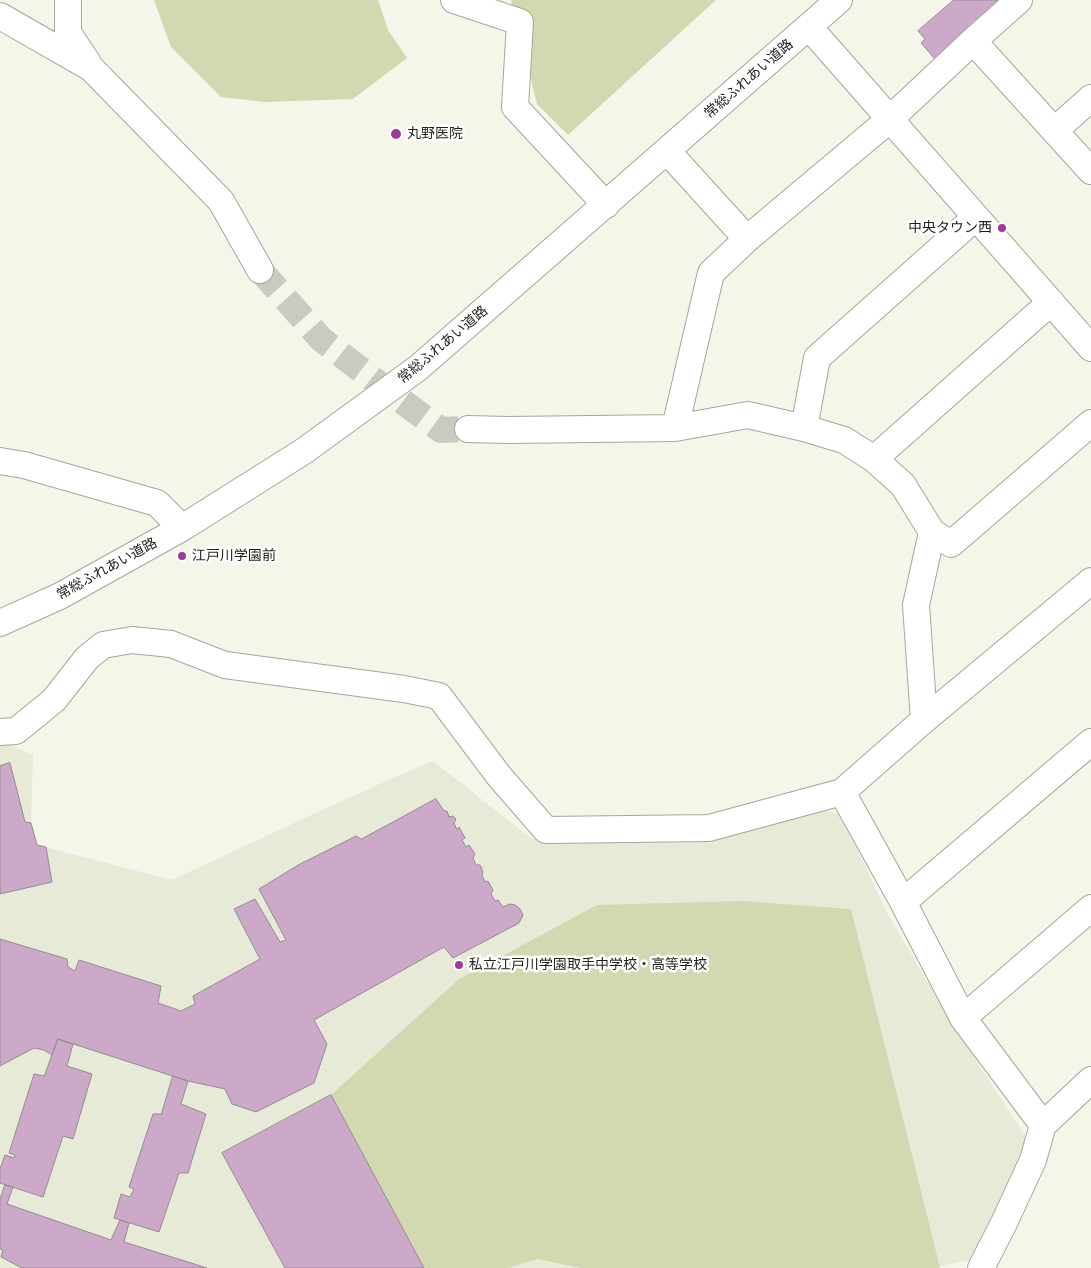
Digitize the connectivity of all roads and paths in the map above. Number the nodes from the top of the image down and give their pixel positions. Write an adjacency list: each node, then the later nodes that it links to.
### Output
1 (68, 0): 8 (street)
2 (454, 0): 14 (street)
3 (839, 0): 6 (street, 常総ふれあい道路)
4 (1019, 0): 7 (street)
5 (0, 16): 8 (street)
6 (809, 26): 10 (street); 12 (street, 常総ふれあい道路)
7 (973, 41): 10 (street); 11 (street)
8 (91, 68): 17 (street)
9 (1091, 98): 11 (street)
10 (890, 119): 15 (street); 16 (street)
11 (1055, 130): 13 (street)
12 (667, 150): 14 (street, 常総ふれあい道路); 16 (street)
13 (1091, 171)
14 (606, 205): 26 (street, 常総ふれあい道路)
15 (976, 217): 18 (street); 22 (street)
16 (747, 239): 21 (street)
17 (260, 270)
18 (1051, 302): 19 (street); 24 (street)
19 (1091, 348)
20 (1091, 423): 27 (street)
21 (674, 428): 22 (street); 23 (street)
22 (804, 428): 24 (street)
23 (468, 429)
24 (874, 460): 27 (street)
25 (0, 461): 26 (street)
26 (182, 528): 29 (street, 常総ふれあい道路)
27 (932, 532): 30 (street)
28 (1091, 581): 30 (street)
29 (0, 623)
30 (924, 720): 33 (street)
31 (0, 732): 33 (street)
32 (1091, 742): 34 (street)
33 (842, 792): 34 (street)
34 (903, 902): 36 (street)
35 (1091, 908): 36 (street)
36 (964, 1018): 38 (street)
37 (1091, 1080): 38 (street)
38 (1043, 1125): 39 (street)
39 (981, 1268)

